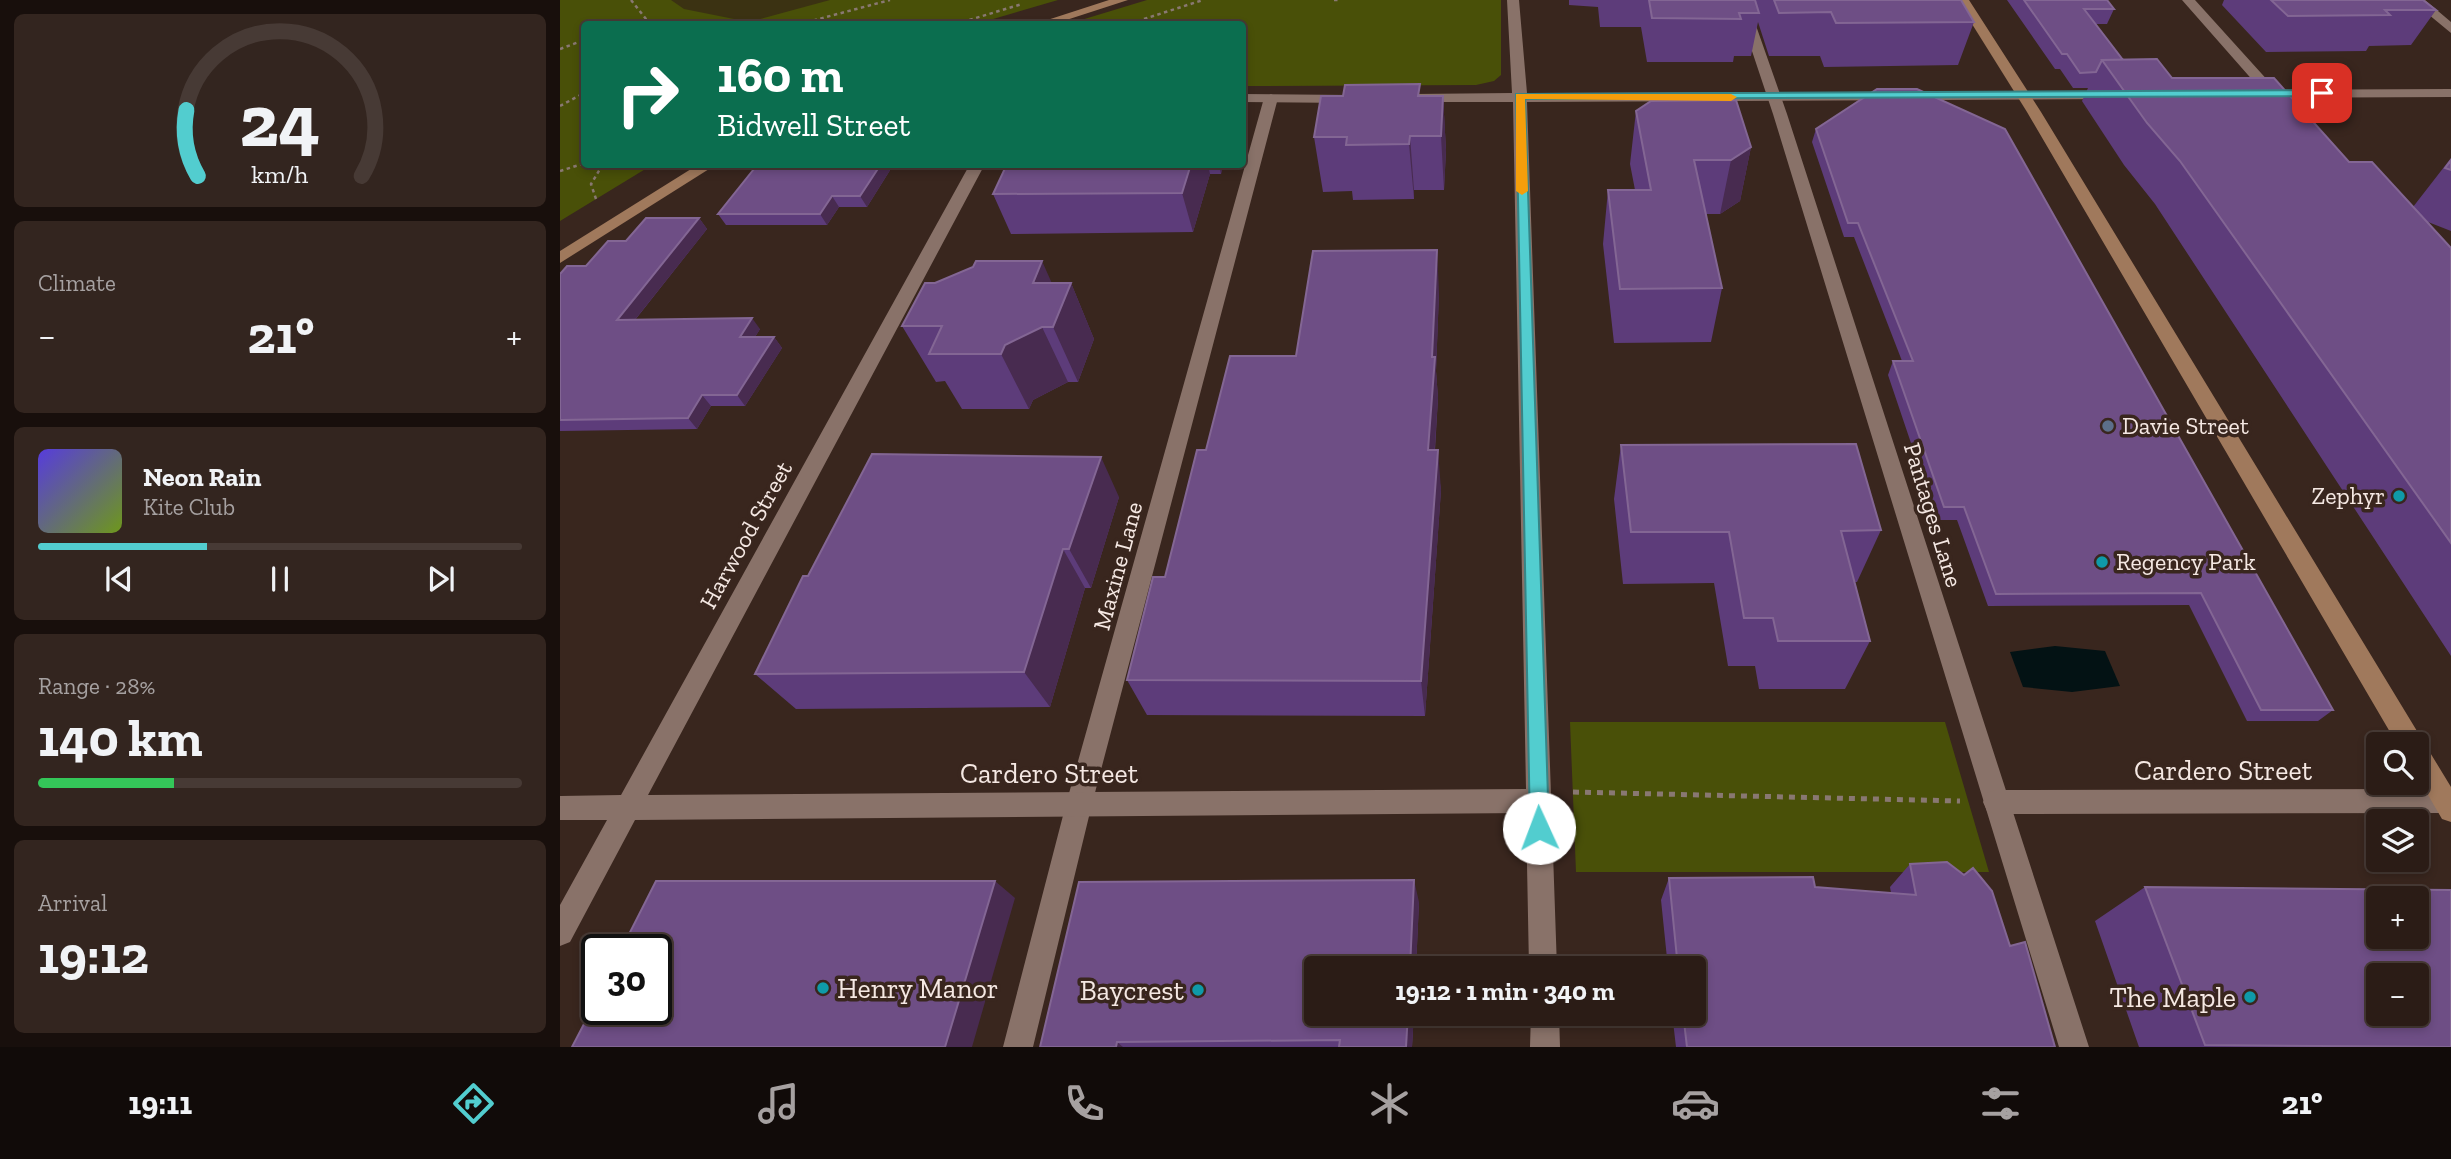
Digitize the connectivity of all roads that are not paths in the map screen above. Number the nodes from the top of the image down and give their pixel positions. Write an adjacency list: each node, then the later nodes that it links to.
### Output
1 (1122, 0): 7 (main road)
2 (1513, 0): 14 (street)
3 (1741, 0): 16 (street, Pantages Lane)
4 (1964, 0): 12 (main road)
5 (2188, 0): 9 (street)
6 (2417, 0): 8 (street)
7 (1052, 21)
8 (2451, 29)
9 (2271, 93): 10 (street); 11 (street); 20 (street)
10 (2451, 93)
11 (2244, 94)
12 (2024, 95): 13 (street); 16 (street); 24 (main road)
13 (2134, 95)
14 (1520, 96): 15 (street); 16 (street); 26 (street)
15 (1404, 98)
16 (1773, 98): 27 (street, Pantages Lane)
17 (1246, 99): 18 (street)
18 (1271, 99): 19 (street); 28 (street, Maxine Lane)
19 (1364, 99)
20 (2289, 112)
21 (704, 168): 23 (main road)
22 (976, 168): 30 (street, Harwood Street)
23 (560, 258)
24 (2404, 732)
25 (2429, 773): 29 (main road)
26 (1538, 801): 28 (street, Cardero Street); 33 (street)
27 (1996, 802): 29 (street, Cardero Street); 37 (street, Pantages Lane)
28 (1079, 804): 30 (street, Cardero Street); 35 (street, Maxine Lane)
29 (2449, 804)
30 (628, 807): 31 (street, Cardero Street); 32 (street, Harwood Street)
31 (560, 808)
32 (560, 932)
33 (1544, 956)
34 (1545, 1026): 36 (street)
35 (1018, 1047)
36 (1545, 1047)
37 (2074, 1047)

